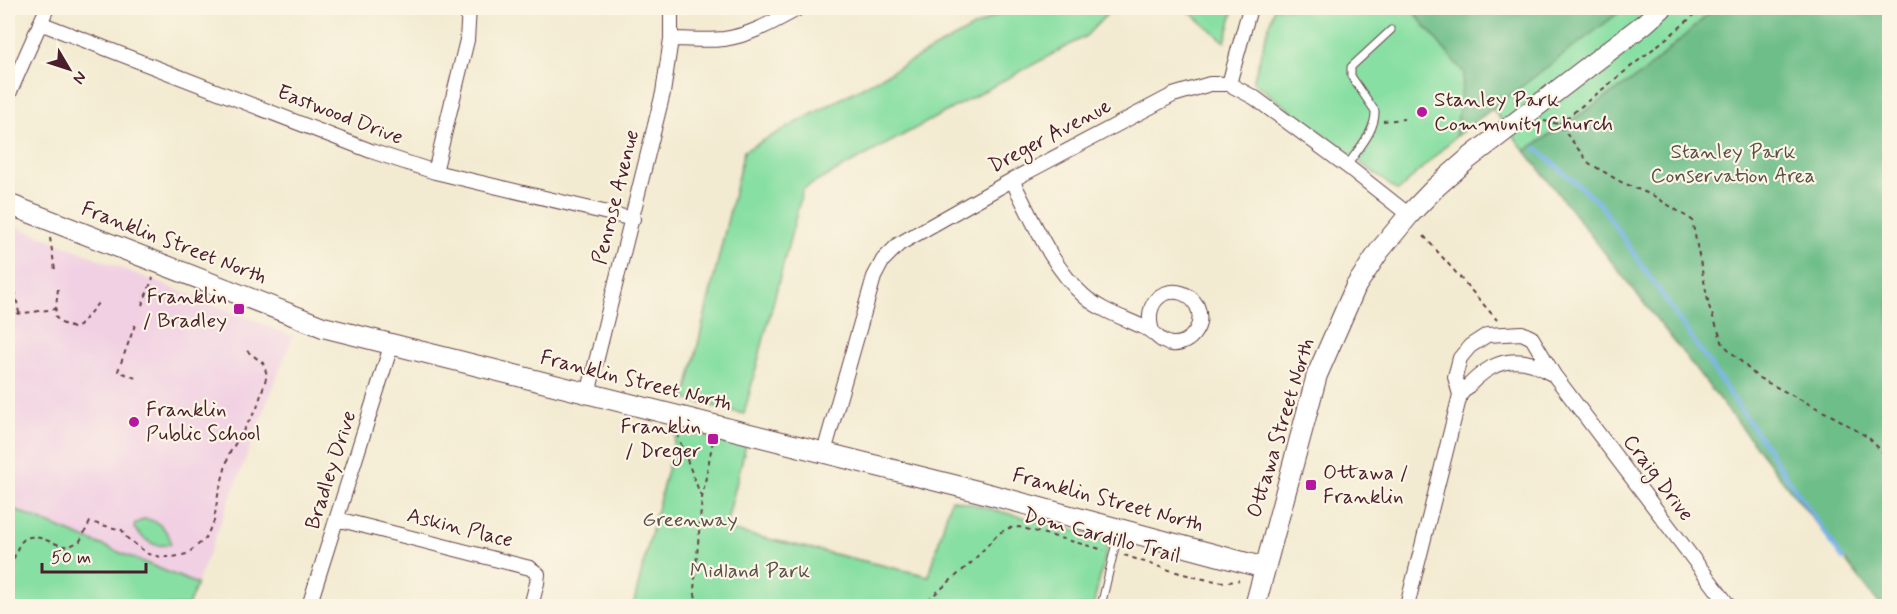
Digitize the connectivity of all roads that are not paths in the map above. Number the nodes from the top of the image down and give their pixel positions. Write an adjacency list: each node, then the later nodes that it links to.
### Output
1 (47, 8): 7 (street)
2 (469, 8): 13 (street)
3 (671, 8): 9 (street, Penrose Avenue)
4 (799, 8): 9 (street)
5 (1250, 8): 10 (street)
6 (1662, 8): 16 (street, Ottawa Street North)
7 (40, 23): 11 (street); 13 (street, Eastwood Drive)
8 (1391, 30): 12 (lane)
9 (671, 39): 17 (street, Penrose Avenue)
10 (1229, 84): 12 (street); 14 (street, Dreger Avenue)
11 (8, 96)
12 (1347, 165): 16 (street)
13 (435, 172): 17 (street, Eastwood Drive)
14 (1012, 180): 18 (street); 23 (street, Dreger Avenue)
15 (8, 204): 19 (street, Franklin Street North)
16 (1409, 215): 26 (street, Ottawa Street North)
17 (633, 219): 21 (street, Penrose Avenue)
18 (1152, 331)
19 (392, 346): 21 (street, Franklin Street North); 24 (street, Bradley Drive)
20 (1554, 375): 22 (street, Craig Drive); 22 (street, Craig Drive); 32 (street, Craig Drive)
21 (588, 394): 23 (street, Franklin Street North)
22 (1460, 396): 31 (street, Craig Drive)
23 (824, 452): 25 (street, Franklin Street North)
24 (337, 519): 27 (street, Bradley Drive); 28 (street, Askin Place)
25 (1119, 528): 26 (street, Franklin Street North); 29 (lane)
26 (1265, 568): 30 (street, Ottawa Street North)
27 (309, 606)
28 (531, 606)
29 (1101, 606)
30 (1255, 606)
31 (1407, 606)
32 (1730, 606)

